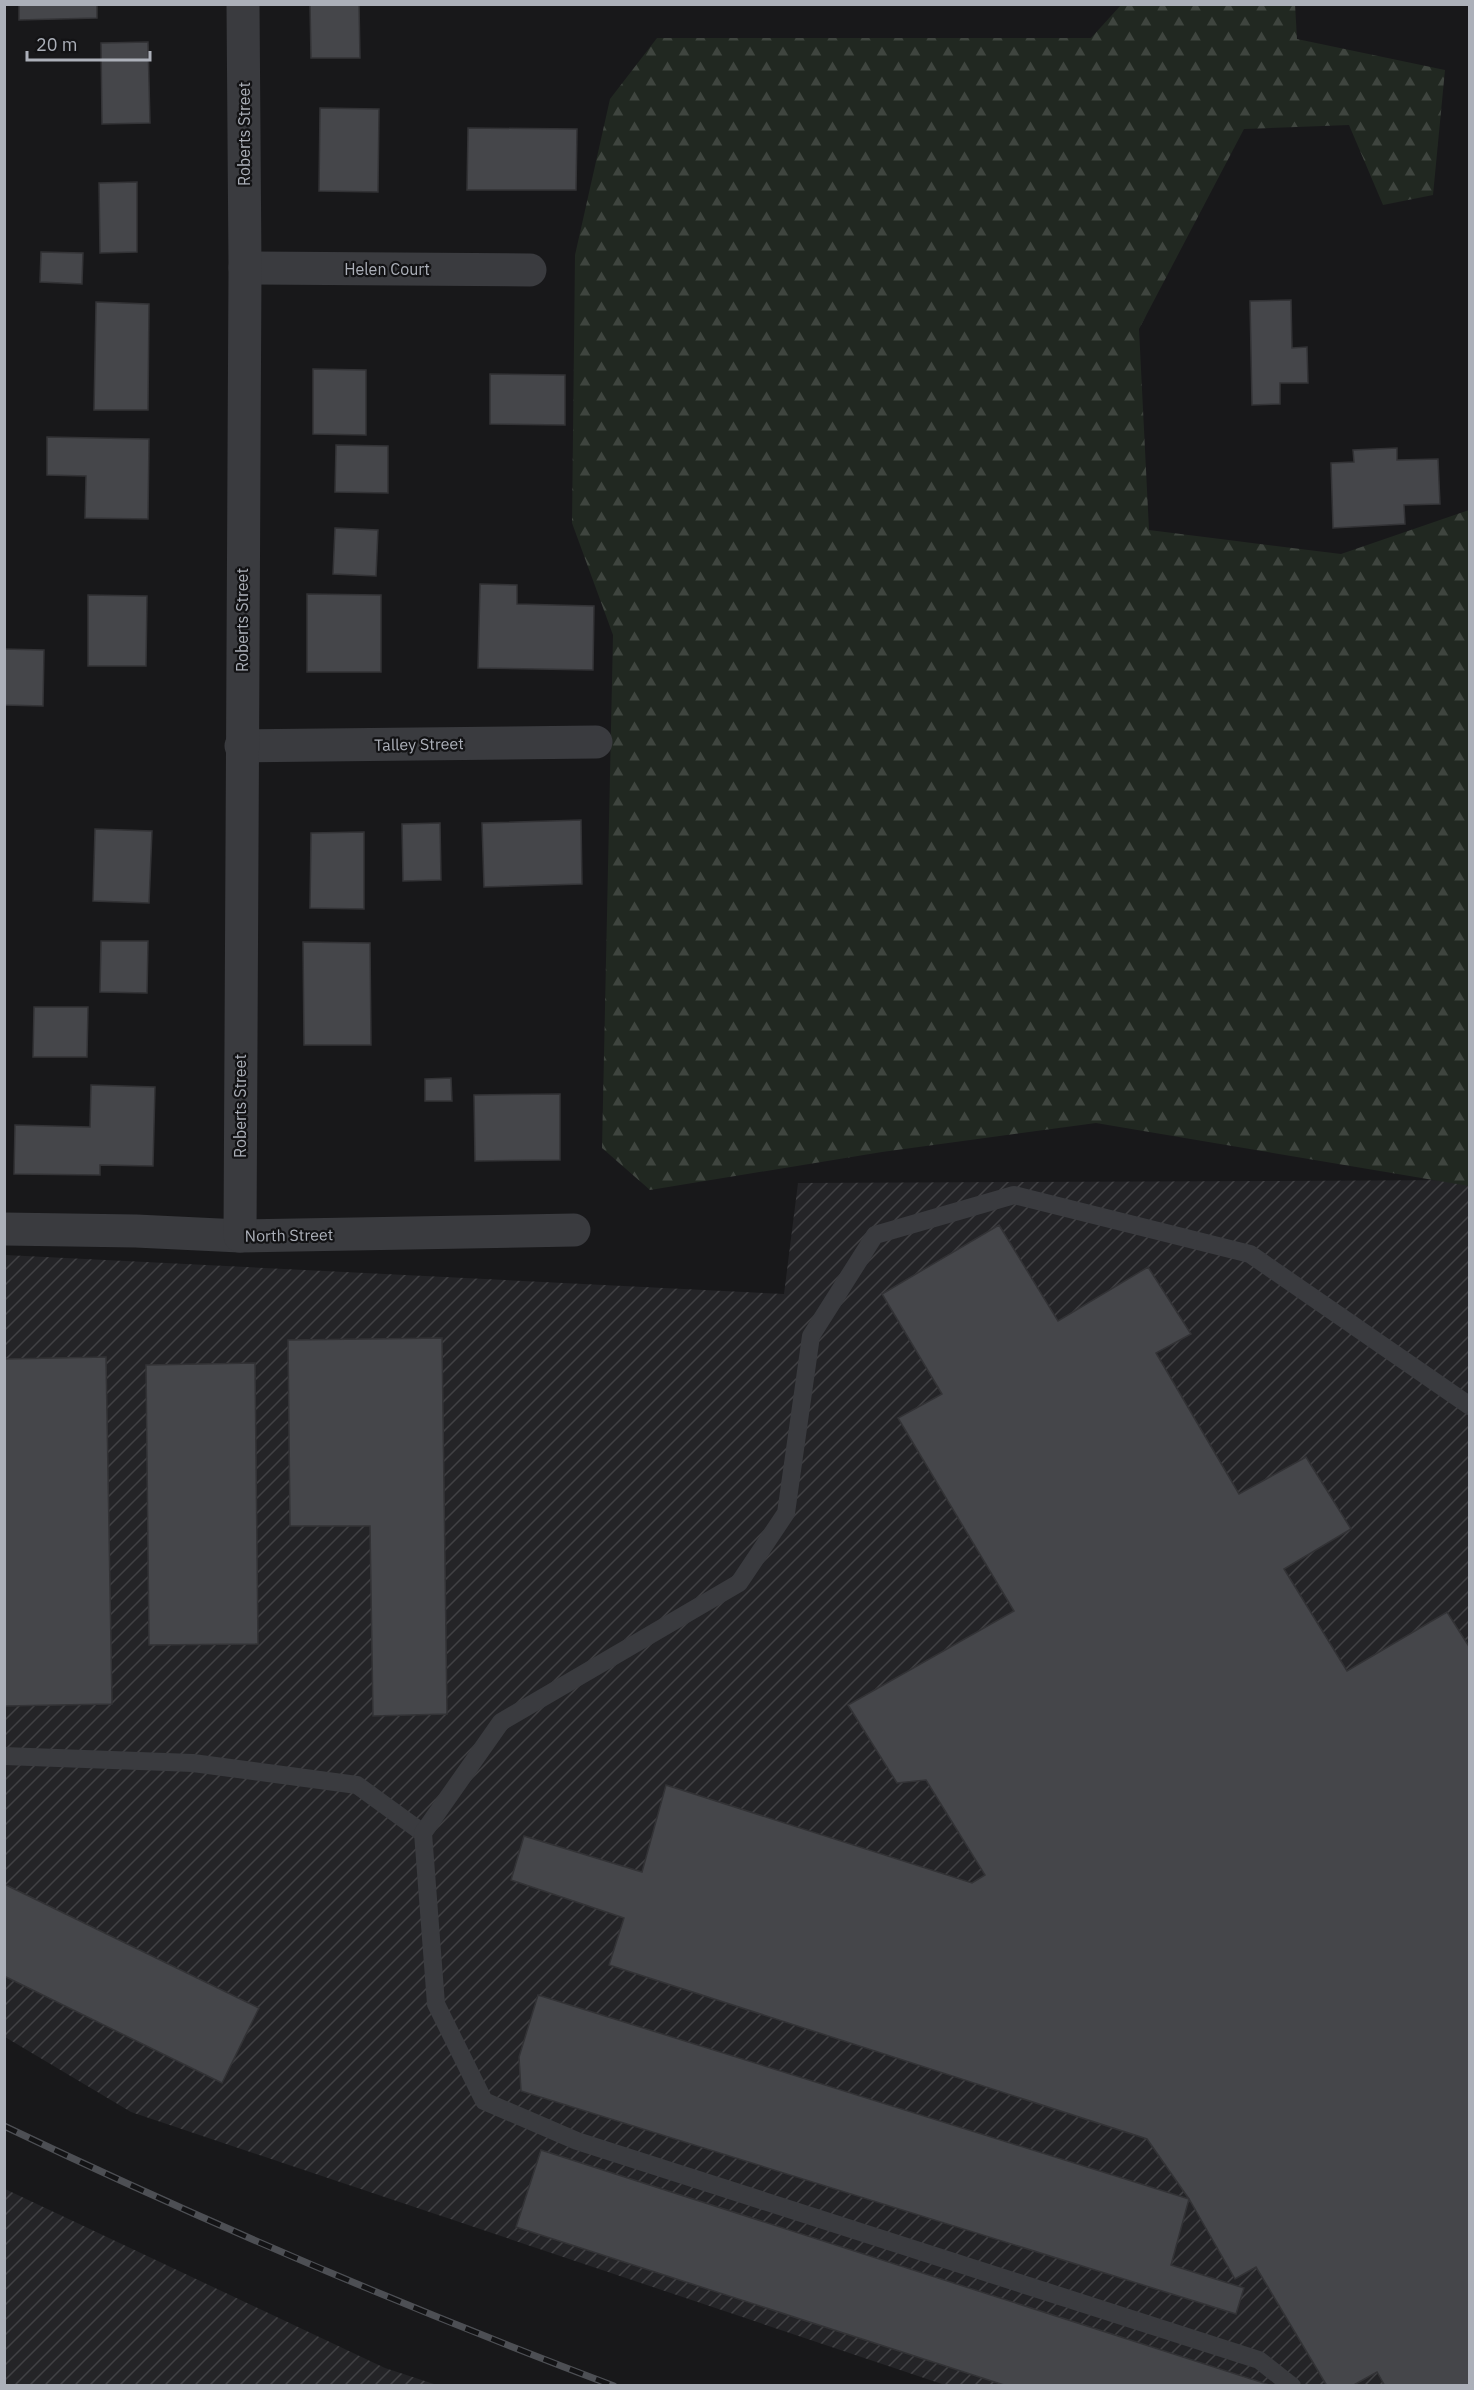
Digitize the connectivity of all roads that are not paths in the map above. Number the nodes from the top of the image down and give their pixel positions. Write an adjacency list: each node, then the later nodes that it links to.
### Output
1 (243, 4): 2 (street, Roberts Street)
2 (245, 268): 3 (street, Helen Court); 5 (street, Roberts Street)
3 (530, 270)
4 (596, 742): 5 (street, Talley Street)
5 (241, 746): 8 (street, Roberts Street)
6 (4, 1228): 8 (street, North Street)
7 (574, 1230): 8 (street, North Street)
8 (240, 1236)
9 (1470, 1406): 11 (lane)
10 (4, 1756): 11 (lane)
11 (423, 1833): 12 (lane)
12 (1292, 2385)

